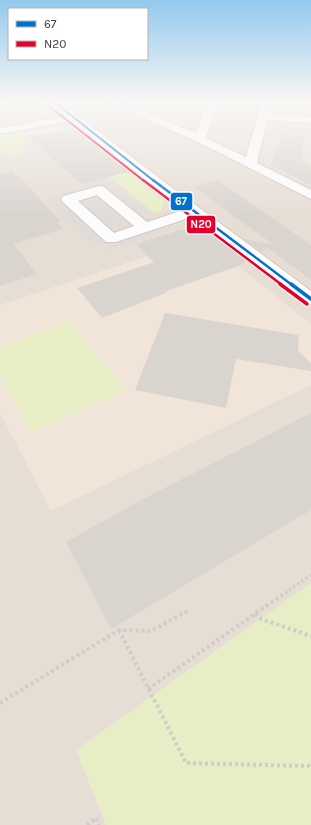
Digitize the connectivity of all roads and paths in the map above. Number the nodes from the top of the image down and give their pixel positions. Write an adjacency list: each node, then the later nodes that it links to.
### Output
1 (103, 140): 6 (street)
2 (201, 140): 4 (street)
3 (257, 140): 4 (street)
4 (250, 164): 5 (street)
5 (311, 194)
6 (195, 211): 7 (street); 8 (street)
7 (145, 228): 7 (street)
8 (311, 298)
9 (311, 575): 11 (path)
10 (189, 610): 12 (path)
11 (255, 614): 13 (path); 14 (path)
12 (119, 630): 14 (path); 15 (path)
13 (311, 636)
14 (148, 689): 16 (path)
15 (0, 703)
16 (311, 768)
17 (87, 825): 18 (path)
18 (99, 825)

